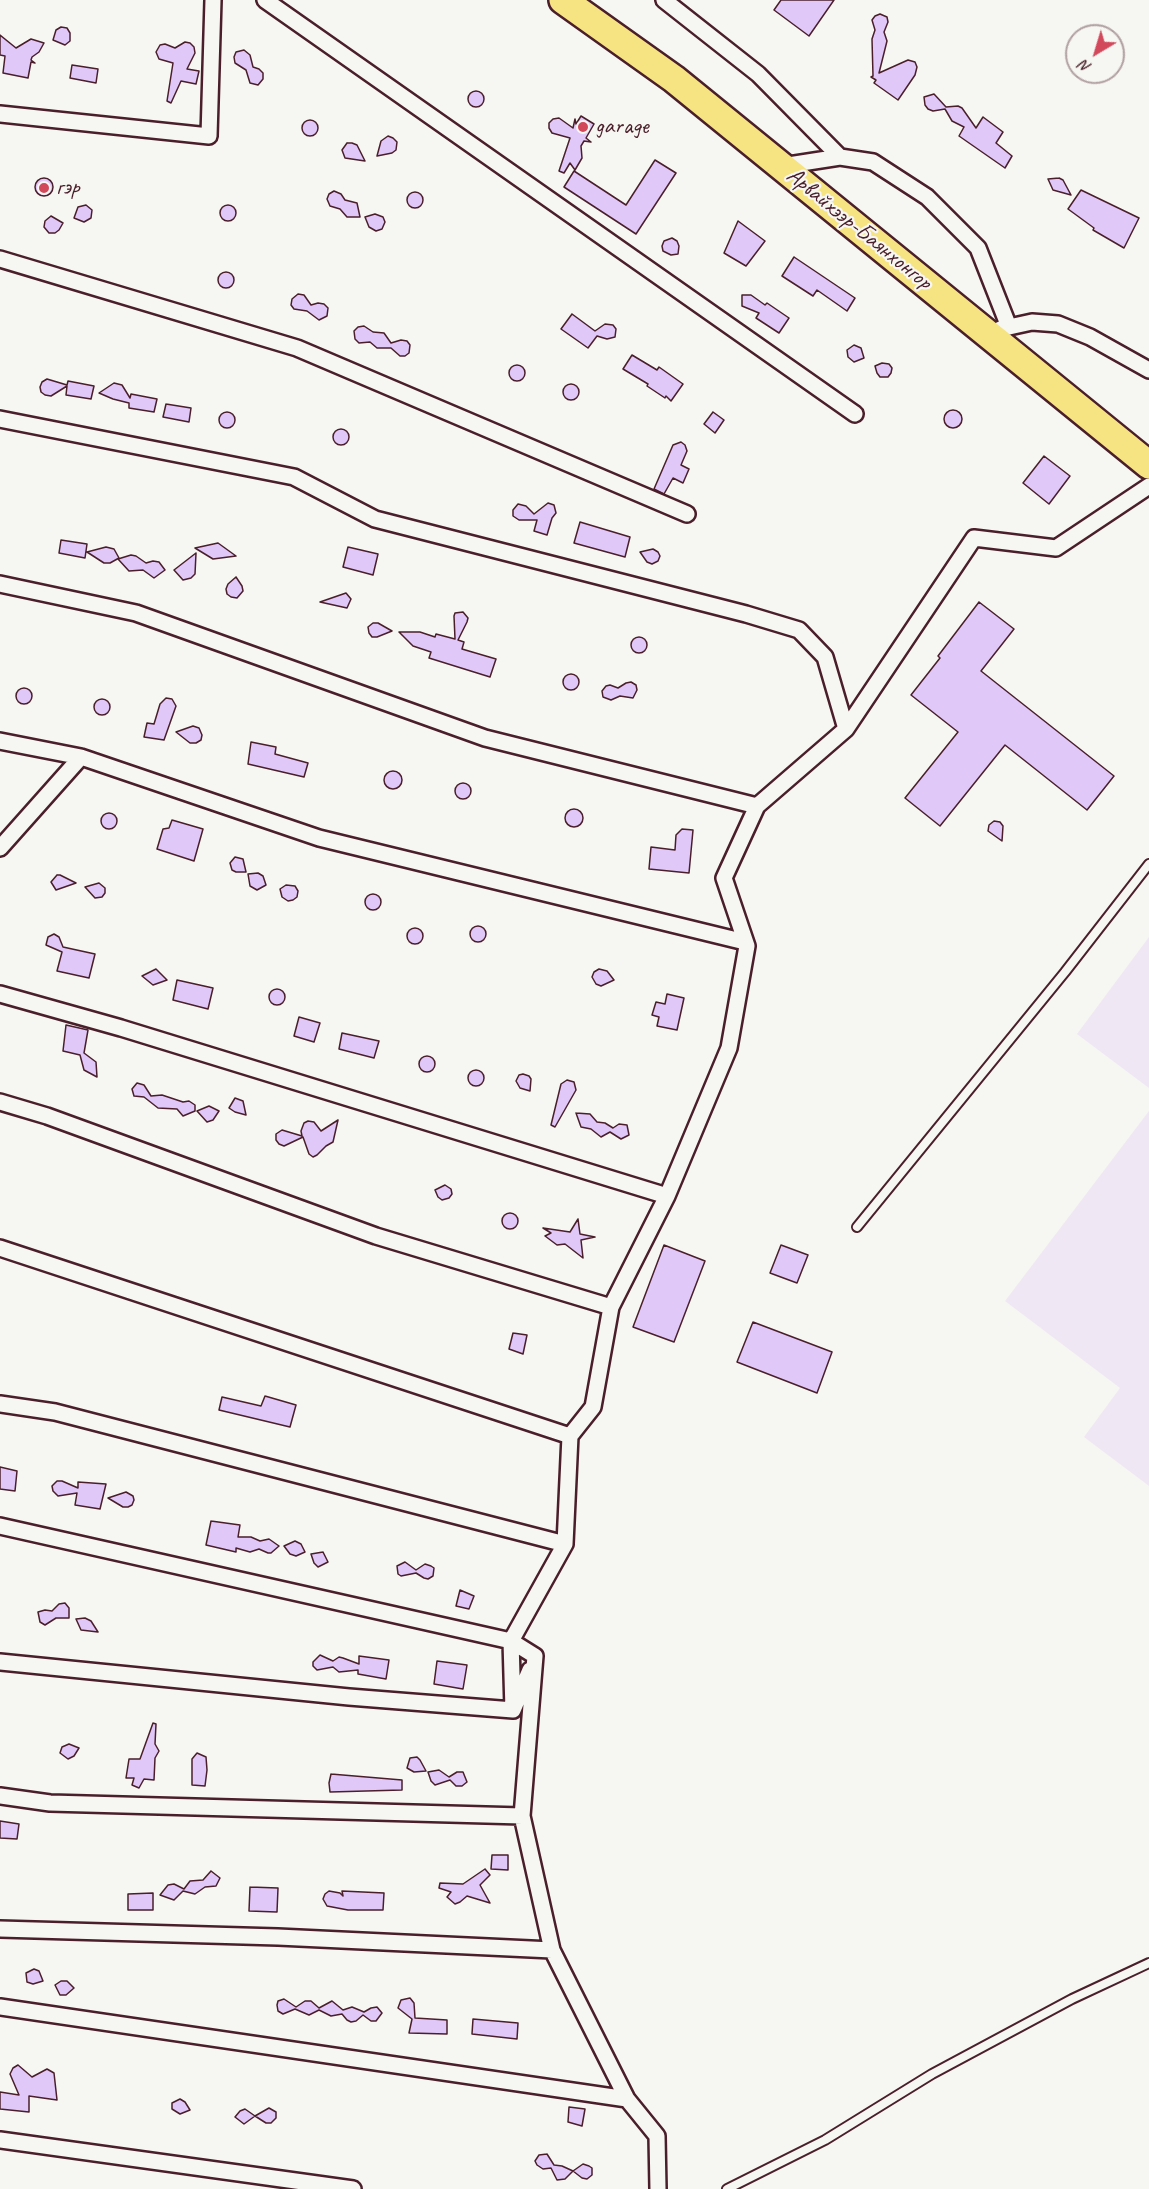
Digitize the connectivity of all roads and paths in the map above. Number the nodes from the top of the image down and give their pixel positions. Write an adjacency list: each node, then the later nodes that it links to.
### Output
1 (213, 0): 5 (street)
2 (265, 0): 11 (street)
3 (563, 0): 7 (highway, Арвайхээр-Баянхонгор)
4 (664, 0): 6 (street)
5 (0, 114)
6 (840, 157): 7 (street); 9 (street)
7 (782, 166): 9 (highway, Арвайхээр-Баянхонгор)
8 (0, 259): 15 (street)
9 (997, 329): 10 (street); 13 (highway, Арвайхээр-Баянхонгор)
10 (1149, 370)
11 (855, 414)
12 (0, 419): 17 (street)
13 (1149, 465)
14 (1149, 486): 17 (street)
15 (687, 514)
16 (0, 584): 20 (street)
17 (846, 729): 20 (street)
18 (0, 741): 19 (street)
19 (81, 757): 21 (street); 23 (street)
20 (758, 806): 23 (street)
21 (0, 848)
22 (1149, 864): 27 (lane)
23 (745, 942): 26 (street)
24 (0, 994): 26 (street)
25 (0, 1102): 29 (street)
26 (667, 1196): 29 (street)
27 (857, 1227)
28 (0, 1248): 31 (street)
29 (611, 1307): 31 (street)
30 (0, 1404): 33 (street)
31 (570, 1436): 33 (street)
32 (0, 1526): 34 (street)
33 (565, 1544): 34 (street)
34 (511, 1641): 35 (street); 37 (street)
35 (535, 1656): 37 (street); 39 (street)
36 (0, 1662): 37 (street)
37 (513, 1710)
38 (0, 1796): 39 (street)
39 (522, 1816): 41 (street)
40 (0, 1929): 41 (street)
41 (552, 1950): 44 (street)
42 (1149, 1963): 48 (lane)
43 (0, 2007): 44 (street)
44 (627, 2099): 47 (street)
45 (0, 2140): 46 (street)
46 (353, 2189)
47 (658, 2189)
48 (727, 2189)

